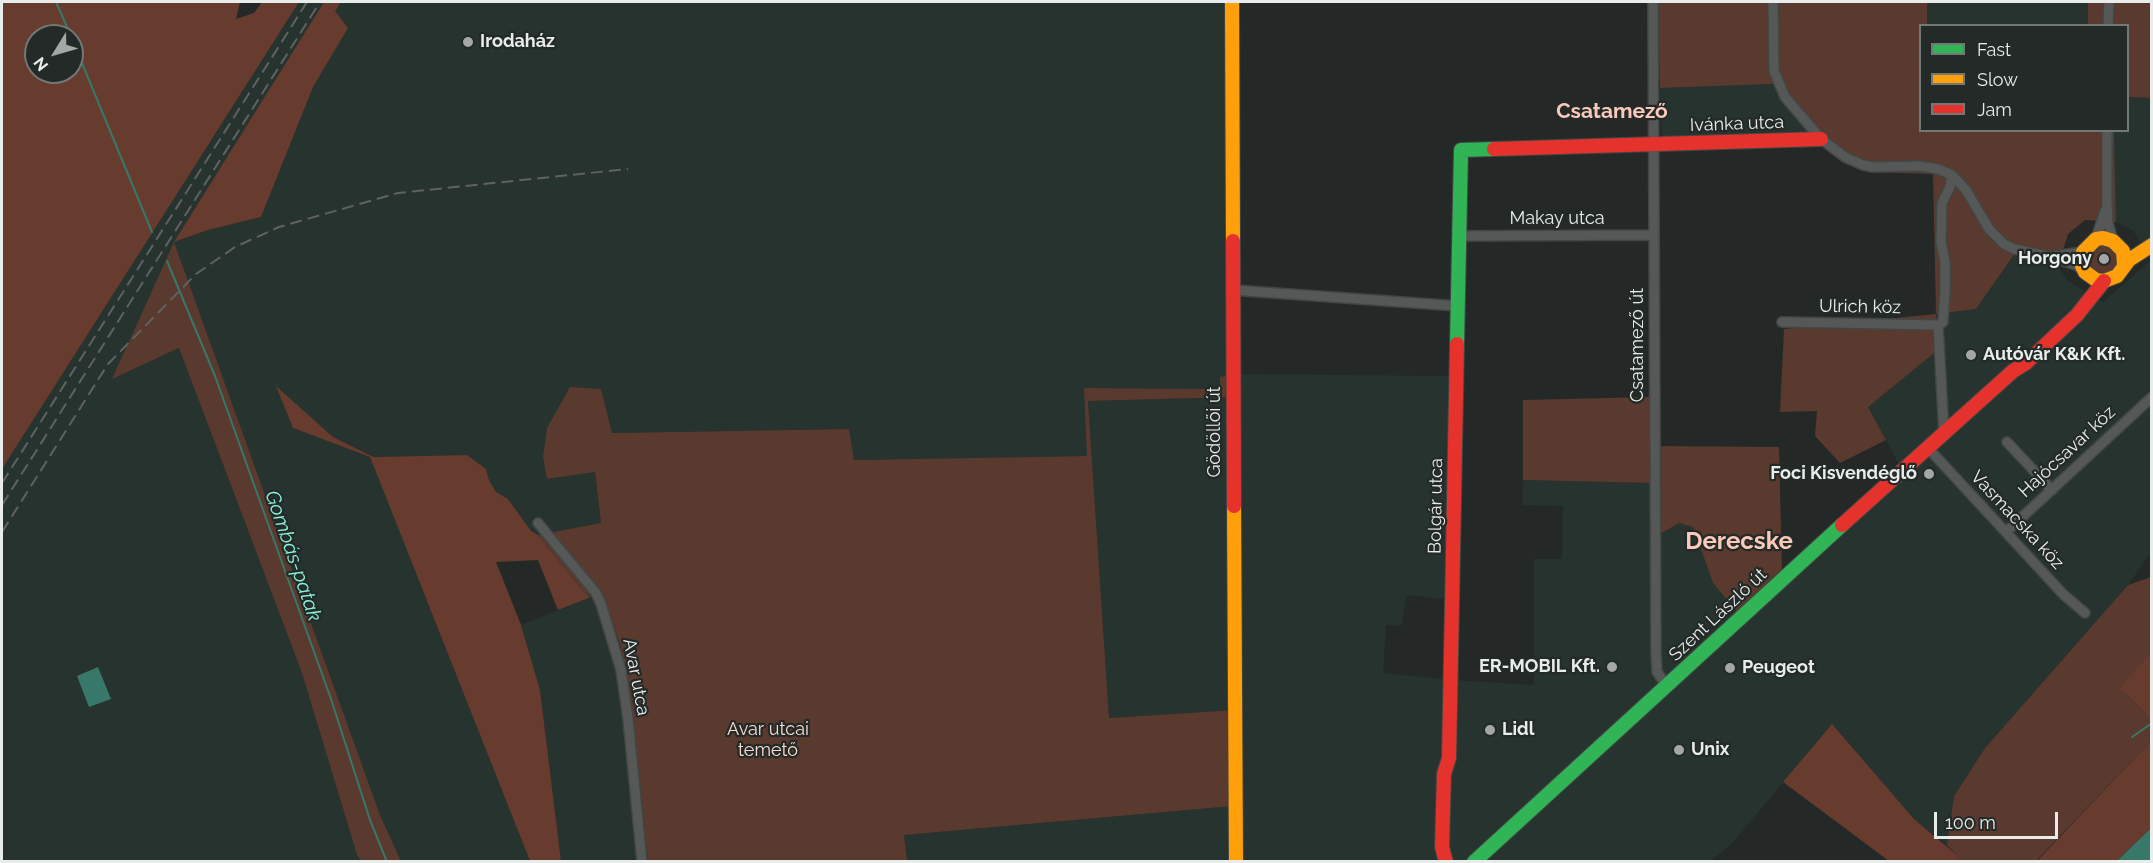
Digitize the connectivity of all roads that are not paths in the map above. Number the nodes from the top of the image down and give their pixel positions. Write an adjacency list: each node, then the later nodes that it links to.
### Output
1 (1232, 2): 23 (main road, Gödöllői út)
2 (1653, 2): 8 (street, Csatamező út)
3 (1773, 2): 7 (street)
4 (2109, 2): 5 (street)
5 (2108, 24)
6 (2107, 132): 11 (street)
7 (1821, 139): 8 (main road, Ivánka utca); 10 (street)
8 (1655, 145): 9 (main road, Ivánka utca); 12 (street, Csatamező út)
9 (1461, 150): 13 (main road, Bolgár utca)
10 (1952, 175): 19 (street); 26 (street)
11 (2107, 203): 15 (street); 16 (street)
12 (1654, 235): 13 (street, Makay utca); 36 (street, Csatamező út)
13 (1459, 236): 24 (main road, Bolgár utca)
14 (2151, 237): 16 (main road)
15 (2097, 239): 16 (main road); 18 (main road)
16 (2116, 243): 20 (main road)
17 (2151, 245): 20 (main road)
18 (2083, 252): 19 (street); 21 (main road)
19 (2052, 257): 21 (street)
20 (2124, 265): 22 (main road)
21 (2087, 274): 22 (main road); 27 (main road)
22 (2104, 281): 27 (main road)
23 (1232, 290): 24 (street); 38 (main road, Gödöllői út)
24 (1458, 306): 39 (main road, Bolgár utca)
25 (1782, 322): 26 (street, Ulrich köz)
26 (1938, 325): 29 (street)
27 (2013, 371): 29 (main road, Szent László út)
28 (2151, 397): 32 (street, Hajócsavar köz)
29 (1944, 434): 31 (main road, Szent László út)
30 (2007, 442): 32 (street)
31 (1928, 448): 34 (street, Vasmacska köz); 36 (main road, Szent László út)
32 (2052, 490): 34 (street, Hajócsavar köz)
33 (538, 523): 37 (street, Avar utca)
34 (2006, 532): 35 (street, Vasmacska köz)
35 (2085, 613)
36 (1667, 686): 40 (main road, Szent László út)
37 (642, 861)
38 (1236, 861)
39 (1446, 861)
40 (1474, 861)

